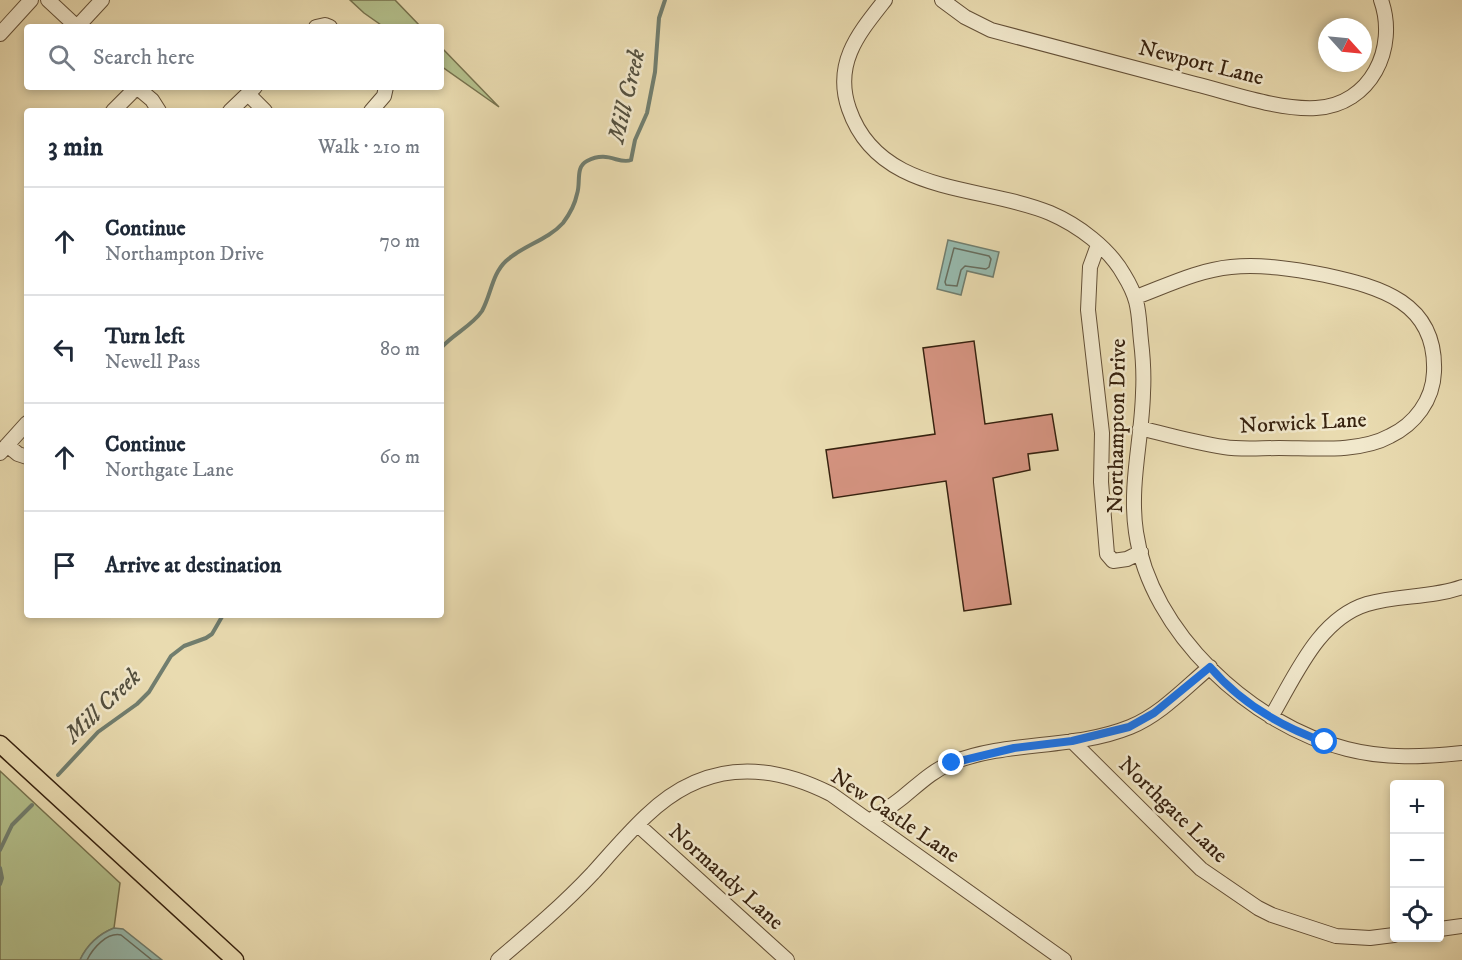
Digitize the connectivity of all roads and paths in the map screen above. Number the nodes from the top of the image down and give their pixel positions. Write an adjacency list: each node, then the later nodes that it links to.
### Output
1 (31, 0): 9 (street)
2 (48, 0): 7 (street)
3 (102, 0): 8 (street)
4 (885, 0): 19 (street, Northampton Drive)
5 (942, 0): 6 (street, Newport Lane)
6 (1381, 0)
7 (74, 24)
8 (80, 24)
9 (0, 34)
10 (136, 90): 14 (street)
11 (141, 90): 15 (street)
12 (385, 90): 18 (street)
13 (251, 91): 16 (street); 17 (street)
14 (116, 108)
15 (157, 108)
16 (233, 108)
17 (264, 108)
18 (373, 108)
19 (1098, 245): 20 (street, Northampton Drive); 25 (street)
20 (1136, 297): 22 (street, Northampton Drive); 22 (street, Norwick Lane)
21 (24, 426): 23 (street)
22 (1140, 428): 25 (street, Northampton Drive)
23 (4, 449): 24 (street)
24 (24, 456)
25 (1141, 552): 27 (street, Northampton Drive)
26 (1462, 587): 28 (street)
27 (1210, 667): 28 (street, Northampton Drive); 29 (street)
28 (1271, 717): 31 (street, Northampton Drive)
29 (1072, 741): 32 (street); 36 (street, Northgate Lane)
30 (0, 744): 37 (main road)
31 (1462, 753)
32 (870, 821): 33 (street, New Castle Lane); 40 (street, New Castle Lane)
33 (638, 825): 38 (street, New Castle Lane); 39 (street, Normandy Lane)
34 (1462, 926): 35 (street)
35 (1444, 928)
36 (1390, 935)
37 (235, 960)
38 (498, 960)
39 (787, 960)
40 (1064, 960)

